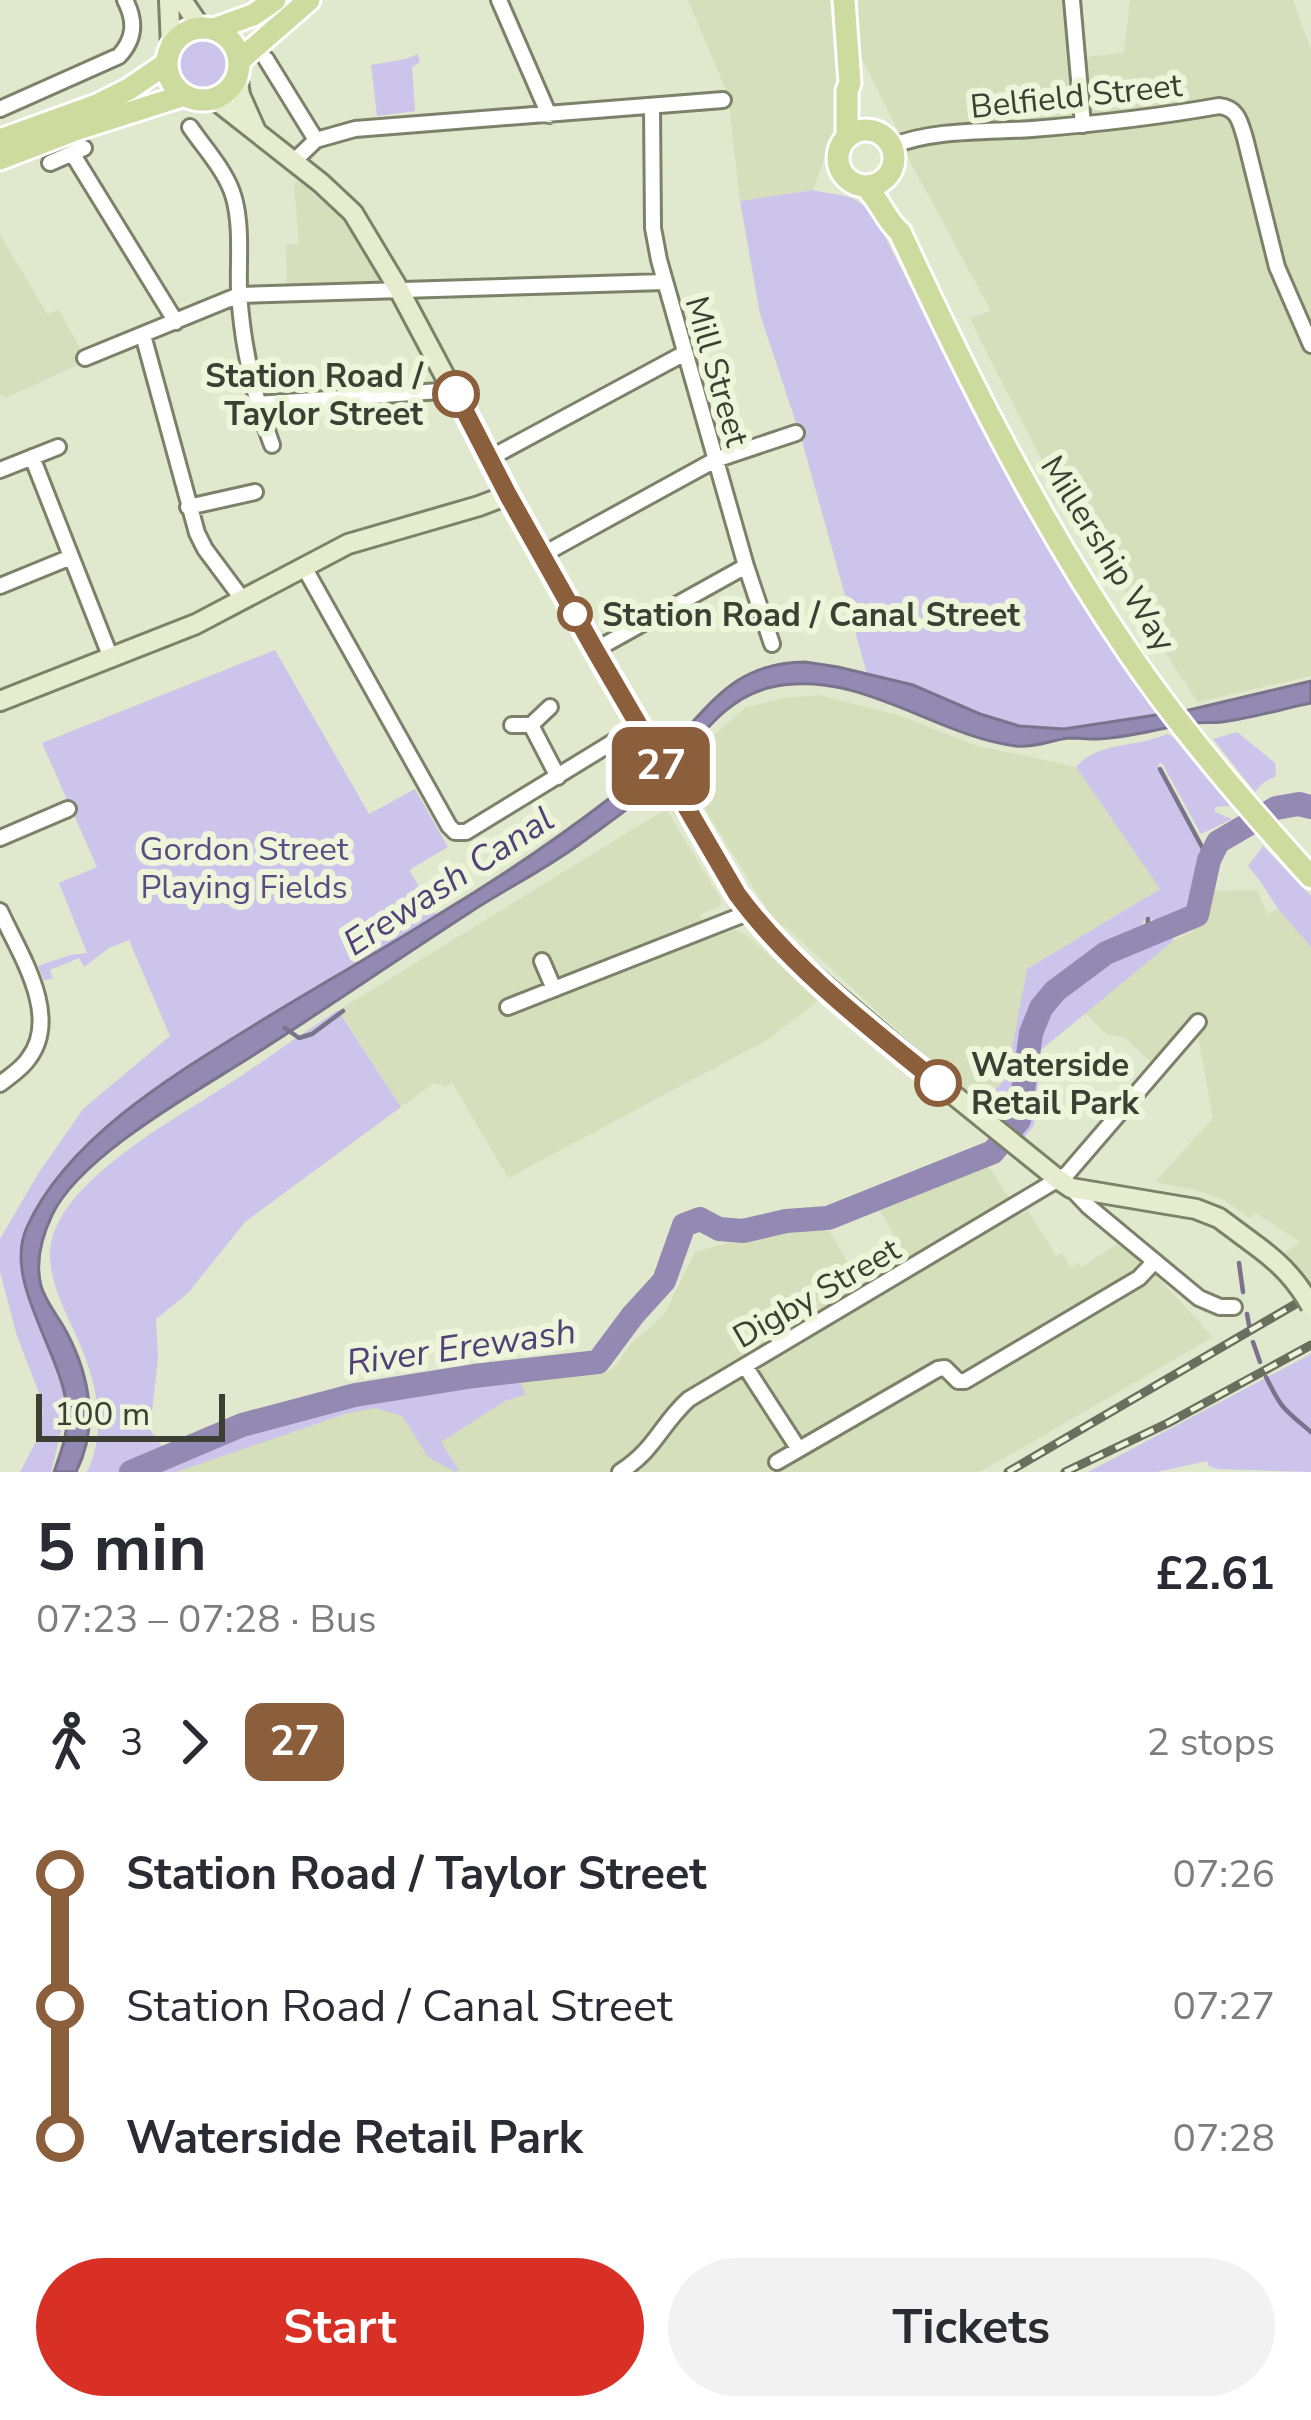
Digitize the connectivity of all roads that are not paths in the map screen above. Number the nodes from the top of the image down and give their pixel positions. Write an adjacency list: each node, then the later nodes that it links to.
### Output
1 (125, 0): 18 (street)
2 (169, 0): 10 (street)
3 (182, 0): 9 (street)
4 (275, 0): 9 (main road)
5 (309, 0): 12 (main road)
6 (499, 0): 19 (street)
7 (844, 0): 13 (main road)
8 (1072, 0): 20 (street)
9 (207, 28): 10 (main road); 12 (main road)
10 (169, 55): 14 (main road); 25 (main road)
11 (266, 59): 26 (street)
12 (238, 67): 15 (main road); 23 (street)
13 (850, 82): 22 (main road); 24 (main road)
14 (185, 95): 15 (main road); 28 (main road)
15 (213, 98): 23 (street)
16 (723, 100): 17 (street)
17 (652, 107): 19 (street); 34 (street, Mill Street)
18 (0, 109)
19 (549, 115): 26 (street)
20 (1083, 125): 27 (street, Belfield Street); 39 (street, Belfield Street)
21 (190, 127): 36 (street)
22 (869, 130): 24 (main road); 27 (main road)
23 (257, 133): 29 (street)
24 (847, 137): 32 (main road)
25 (0, 140)
26 (316, 140): 29 (street)
27 (892, 146): 31 (main road)
28 (0, 159)
29 (293, 162): 35 (street)
30 (50, 163): 37 (street)
31 (890, 174): 32 (main road); 33 (main road, Millership Way)
32 (866, 187): 33 (main road, Millership Way)
33 (900, 232): 71 (main road, Millership Way)
34 (664, 282): 35 (street); 40 (street, Mill Street)
35 (398, 288): 36 (street); 42 (street)
36 (239, 295): 37 (street); 43 (street)
37 (176, 322): 38 (street)
38 (142, 335): 41 (street); 53 (street)
39 (1311, 345)
40 (685, 353): 48 (street); 49 (street, Mill Street)
41 (85, 358)
42 (454, 390): 43 (street); 48 (street)
43 (256, 404): 45 (street)
44 (796, 433): 49 (street)
45 (272, 445)
46 (58, 447): 47 (street)
47 (32, 457): 50 (street); 55 (street)
48 (490, 458): 52 (street)
49 (715, 460): 54 (street); 56 (street, Mill Street)
50 (0, 470)
51 (255, 492): 53 (street)
52 (508, 495): 54 (street); 57 (street)
53 (188, 507): 59 (street)
54 (542, 555): 61 (street)
55 (71, 557): 58 (street); 62 (street)
56 (746, 566): 60 (street, Mill Street); 61 (street)
57 (304, 567): 59 (street); 68 (street)
58 (0, 586)
59 (243, 600): 62 (street)
60 (772, 644)
61 (595, 650): 67 (street)
62 (111, 658): 63 (street)
63 (0, 701)
64 (550, 707): 66 (street)
65 (512, 724): 66 (street)
66 (531, 725): 68 (street)
67 (639, 725): 68 (street); 73 (street)
68 (558, 776)
69 (68, 809): 70 (street)
70 (0, 838)
71 (1311, 877)
72 (0, 911): 78 (street)
73 (750, 912): 75 (street); 79 (street)
74 (542, 961): 75 (street)
75 (554, 989): 76 (street)
76 (508, 1006)
77 (1198, 1022): 79 (street, Digby Street)
78 (0, 1084)
79 (1065, 1184): 80 (street); 81 (street, bridge); 83 (street, Digby Street)
80 (1154, 1262): 82 (street); 84 (street)
81 (1311, 1306)
82 (1234, 1307)
83 (745, 1366): 84 (street); 86 (street, Digby Street)
84 (798, 1448): 85 (street)
85 (777, 1462)
86 (620, 1472)

